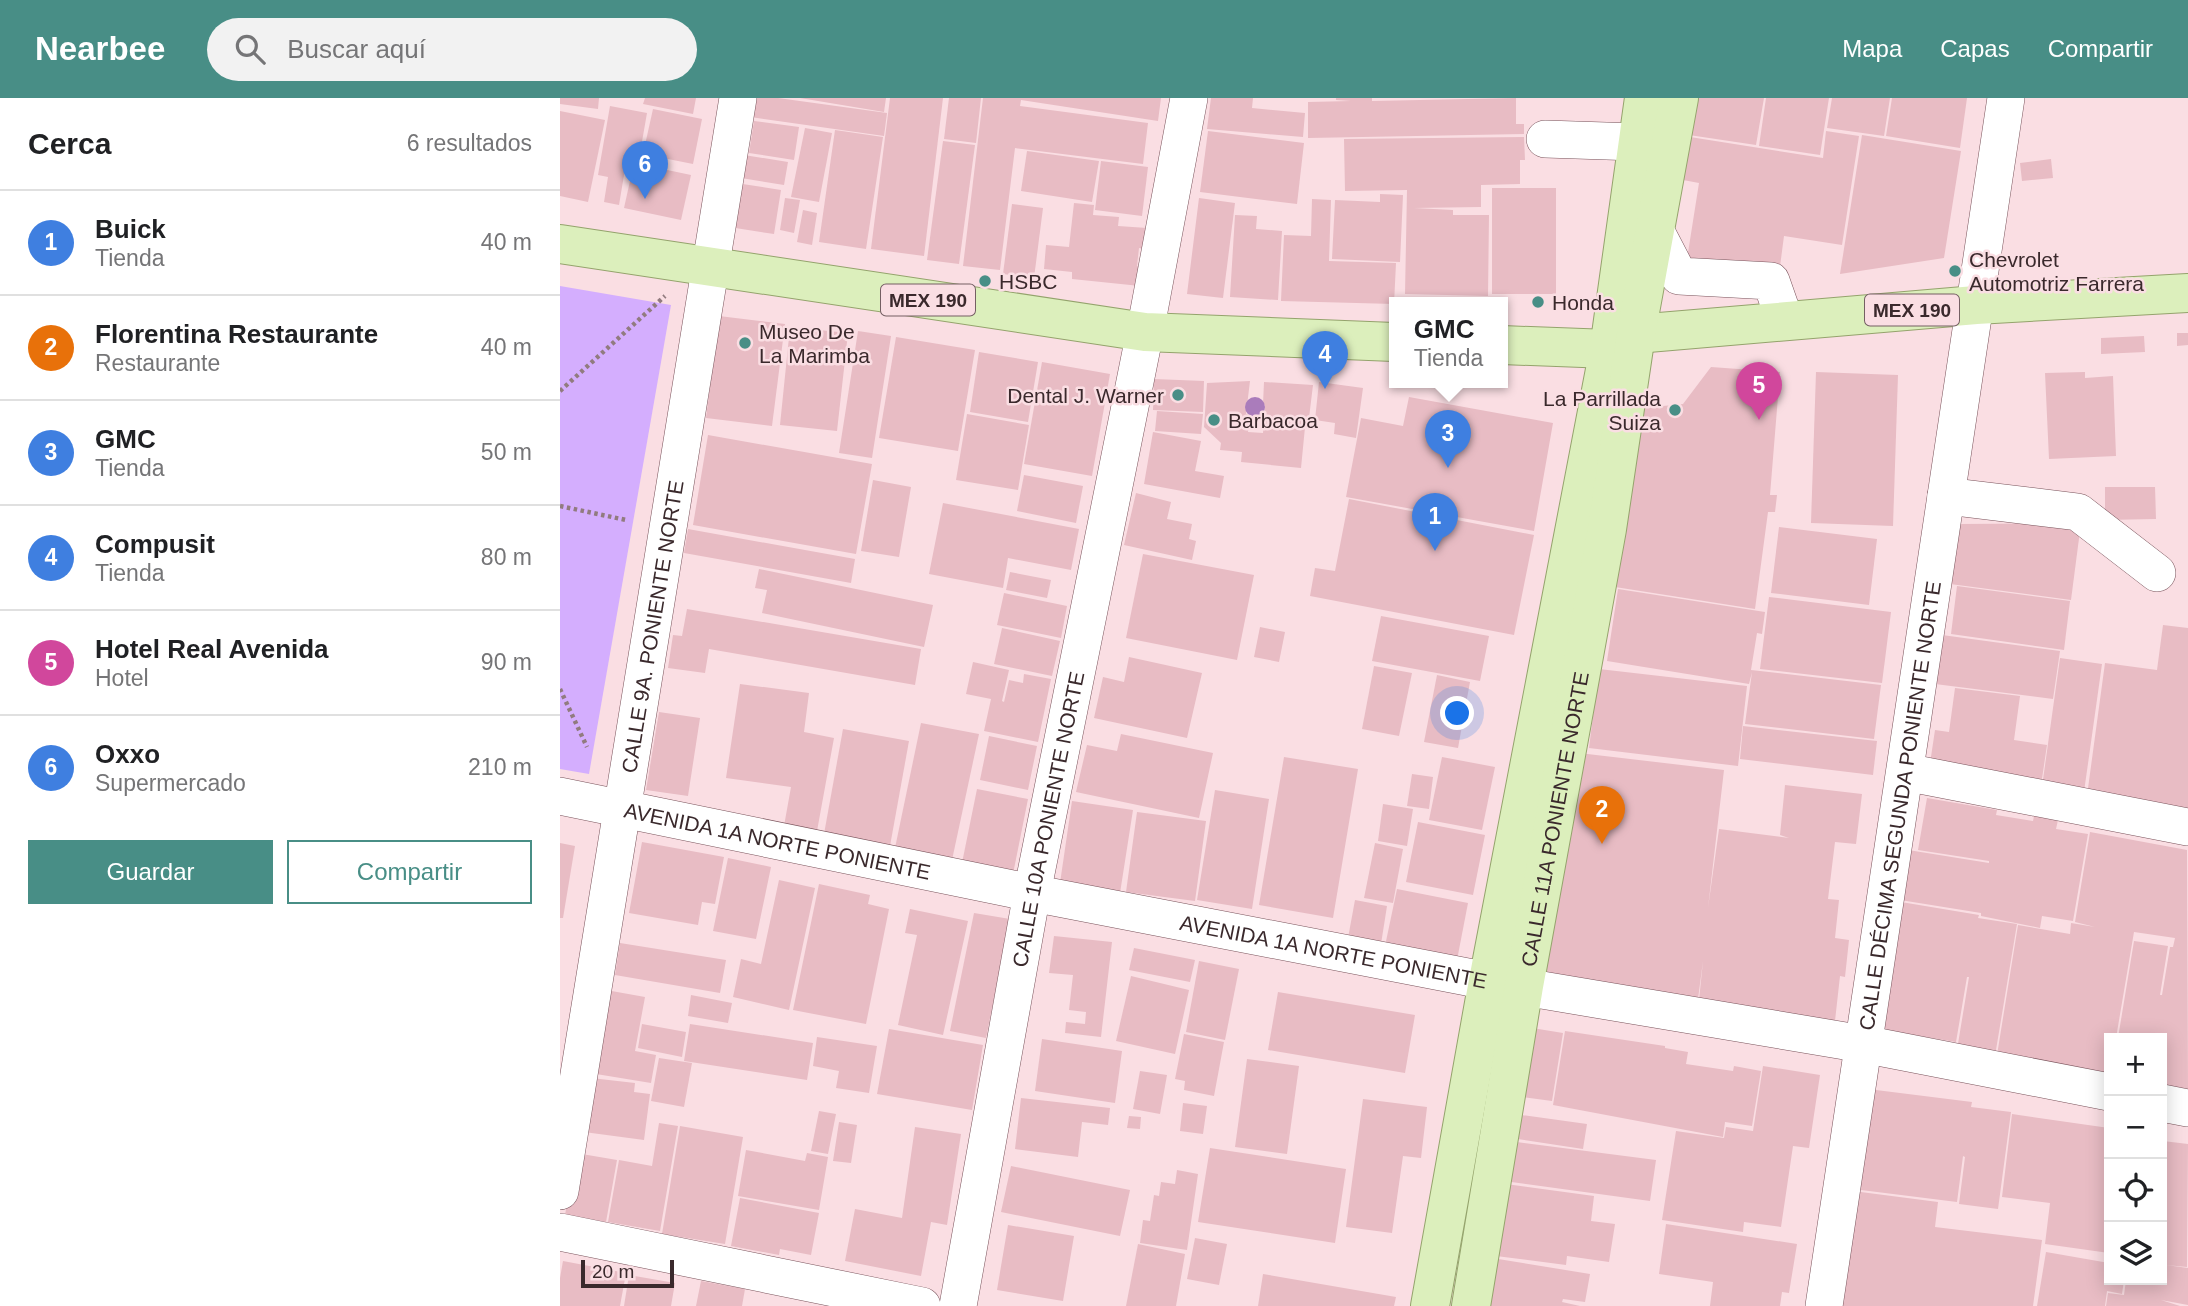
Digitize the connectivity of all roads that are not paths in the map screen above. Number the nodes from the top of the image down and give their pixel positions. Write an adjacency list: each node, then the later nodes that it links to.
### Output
1 (738, 98): 10 (street, CALLE 9A. PONIENTE NORTE)
2 (1189, 98): 14 (street, CALLE 10A PONIENTE NORTE)
3 (1644, 98): 7 (main road)
4 (1679, 98): 8 (main road)
5 (2006, 98): 12 (street, CALLE DÉCIMA SEGUNDA PONIENTE NORTE)
6 (1545, 139): 7 (street)
7 (1637, 142): 8 (main road)
8 (1640, 228): 13 (street); 16 (main road, CALLE 11A PONIENTE NORTE)
9 (560, 244): 10 (main road, MEX 190)
10 (708, 286): 14 (main road, MEX 190); 22 (street, CALLE 9A. PONIENTE NORTE)
11 (2188, 293): 12 (main road, MEX 190)
12 (1976, 305): 13 (main road, MEX 190); 18 (street, CALLE DÉCIMA SEGUNDA PONIENTE NORTE)
13 (1785, 321): 16 (main road, MEX 190)
14 (1145, 332): 15 (main road, MEX 190); 24 (street, CALLE 10A PONIENTE NORTE)
15 (1389, 342)
16 (1622, 342): 17 (main road, MEX 190); 25 (main road, CALLE 11A PONIENTE NORTE)
17 (1508, 345)
18 (1947, 496): 19 (street); 20 (street, CALLE DÉCIMA SEGUNDA PONIENTE NORTE)
19 (2157, 573)
20 (1905, 772): 23 (street); 26 (street, CALLE DÉCIMA SEGUNDA PONIENTE NORTE)
21 (560, 796): 22 (street, AVENIDA 1A NORTE PONIENTE)
22 (622, 808): 24 (street, AVENIDA 1A NORTE PONIENTE); 30 (street, CALLE 9A. PONIENTE NORTE)
23 (2188, 827)
24 (1032, 893): 25 (street, AVENIDA 1A NORTE PONIENTE); 33 (street, CALLE 10A PONIENTE NORTE)
25 (1506, 984): 26 (street, AVENIDA 1A NORTE PONIENTE); 34 (main road, CALLE 11A PONIENTE NORTE); 35 (main road, CALLE 11A PONIENTE NORTE)
26 (1864, 1044): 27 (street, AVENIDA 1A NORTE PONIENTE); 36 (street, CALLE DÉCIMA SEGUNDA PONIENTE NORTE)
27 (2104, 1091)
28 (2167, 1104): 29 (street)
29 (2188, 1108)
30 (560, 1191)
31 (560, 1232): 32 (street)
32 (922, 1306)
33 (958, 1306)
34 (1430, 1306)
35 (1471, 1306)
36 (1824, 1306)

